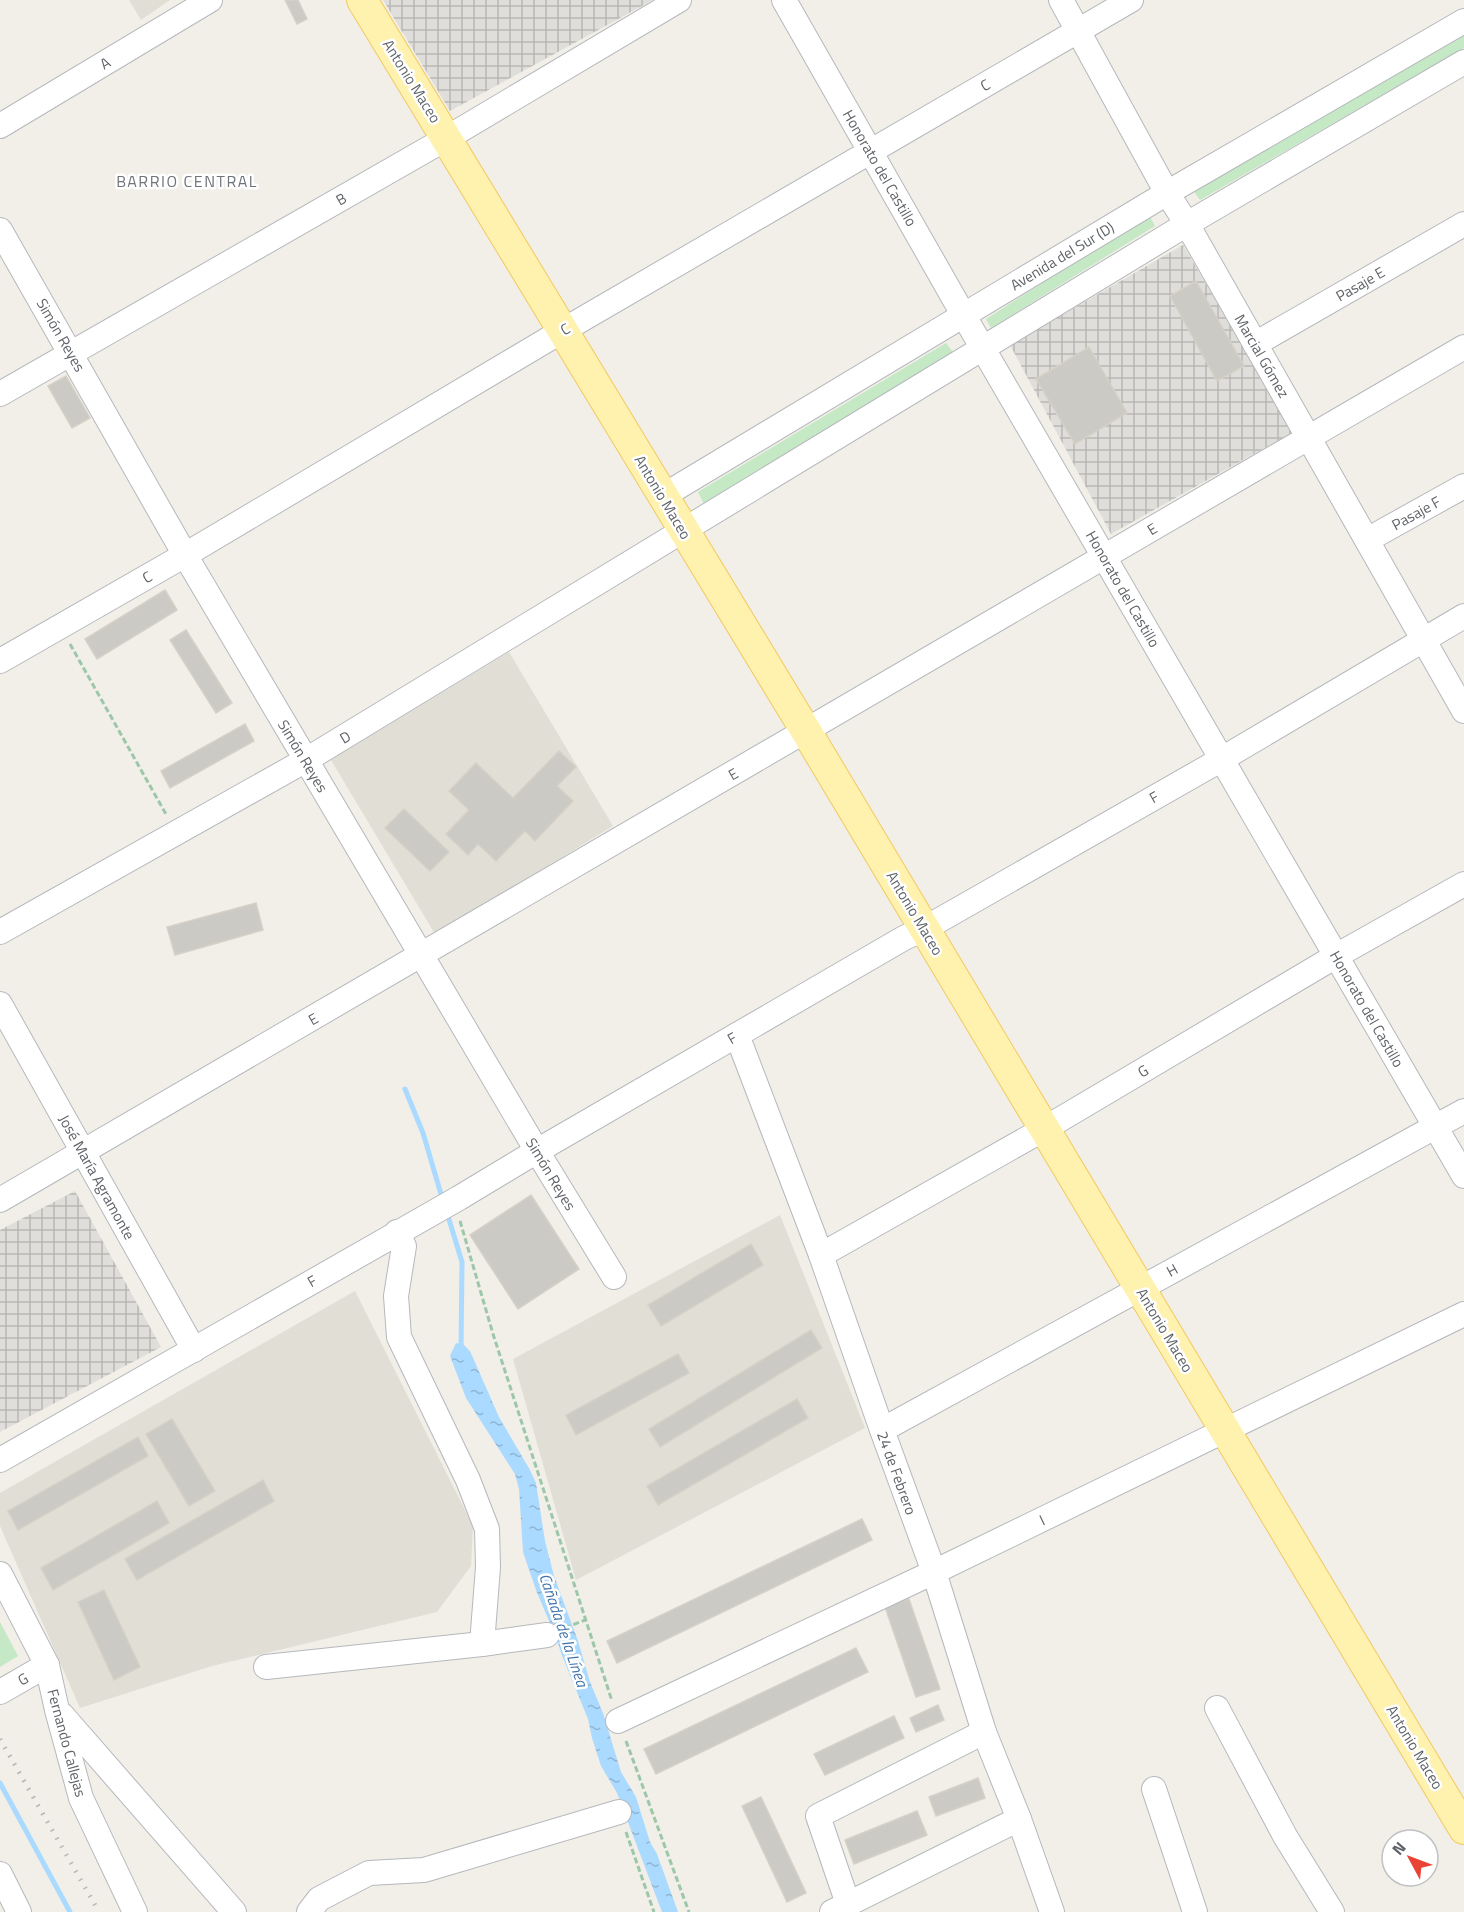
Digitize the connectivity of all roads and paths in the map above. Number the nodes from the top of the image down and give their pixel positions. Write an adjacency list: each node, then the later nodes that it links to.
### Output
1 (210, 0): 10 (street, A)
2 (362, 0): 11 (main road, Antonio Maceo)
3 (679, 0): 11 (street, B)
4 (784, 0): 12 (street, Honorato del Castillo)
5 (1061, 0): 8 (street, Marcial Gómez)
6 (1131, 0): 8 (street, C)
7 (1464, 21): 13 (street, Avenida del Sur (D))
8 (1079, 30): 12 (street, C); 13 (street, Marcial Gómez)
9 (1464, 62): 14 (street)
10 (0, 126)
11 (447, 138): 18 (main road, Antonio Maceo); 22 (street, B)
12 (871, 151): 17 (street, Honorato del Castillo); 18 (street, C)
13 (1167, 193): 14 (street, Marcial Gómez); 17 (street, Avenida del Sur (D))
14 (1187, 224): 19 (street, Marcial Gómez); 21 (street)
15 (1464, 224): 19 (street, Pasaje E)
16 (0, 230): 22 (street, Simón Reyes)
17 (964, 316): 21 (street, Honorato del Castillo); 26 (street, Avenida del Sur (D))
18 (562, 331): 26 (main road, Antonio Maceo); 29 (street, C)
19 (1255, 344): 24 (street, Marcial Gómez)
20 (1464, 347): 24 (street, E)
21 (983, 348): 27 (street); 30 (street, Honorato del Castillo)
22 (71, 353): 23 (street, B); 29 (street, Simón Reyes)
23 (0, 394)
24 (1308, 437): 28 (street, Marcial Gómez); 30 (street, E)
25 (1464, 486): 28 (street, Pasaje F)
26 (663, 496): 27 (main road, Antonio Maceo)
27 (684, 530): 36 (main road, Antonio Maceo); 38 (street, D)
28 (1367, 540): 33 (street, Marcial Gómez)
29 (185, 555): 32 (street, C); 38 (street, Simón Reyes)
30 (1105, 557): 36 (street, E); 37 (street, Honorato del Castillo)
31 (1464, 616): 33 (street, F)
32 (60, 627): 34 (street, C); 39 (path)
33 (1423, 640): 35 (street, Marcial Gómez); 37 (street, F)
34 (0, 661)
35 (1464, 711)
36 (806, 731): 41 (main road, Antonio Maceo); 43 (street, E)
37 (1222, 759): 41 (street, F); 44 (street, Honorato del Castillo)
38 (306, 760): 39 (street, D); 43 (street, Simón Reyes)
39 (177, 832): 42 (street, D)
40 (1464, 884): 44 (street, G)
41 (924, 929): 46 (street, F); 49 (main road, Antonio Maceo)
42 (0, 932)
43 (423, 955): 50 (street, Simón Reyes); 51 (street, E)
44 (1336, 956): 48 (street, Honorato del Castillo); 49 (street, G)
45 (0, 1004): 51 (street, José María Agramonte)
46 (737, 1035): 50 (street, F); 56 (street, 24 de Febrero)
47 (1464, 1111): 48 (street, H)
48 (1436, 1126): 52 (street, Honorato del Castillo); 58 (street, H)
49 (1044, 1129): 56 (street, G); 58 (main road, Antonio Maceo)
50 (537, 1151): 53 (street, F); 57 (street, Simón Reyes)
51 (83, 1152): 54 (street, E); 60 (street, José María Agramonte)
52 (1464, 1176)
53 (459, 1198): 55 (street, F); 73 (path)
54 (0, 1200)
55 (405, 1228): 60 (street, F); 67 (street)
56 (821, 1255): 61 (street, 24 de Febrero)
57 (614, 1277)
58 (1139, 1288): 61 (street, H); 62 (main road, Antonio Maceo)
59 (1464, 1314): 62 (street, I)
60 (194, 1350): 63 (street, F)
61 (882, 1430): 64 (street, 24 de Febrero)
62 (1226, 1431): 64 (street, I); 77 (main road, Antonio Maceo)
63 (0, 1460)
64 (934, 1572): 73 (street, I); 74 (street, 24 de Febrero)
65 (0, 1574): 68 (street, Fernando Callejas)
66 (547, 1635): 67 (street)
67 (482, 1644): 69 (street)
68 (47, 1665): 70 (street, G); 72 (street, Fernando Callejas)
69 (266, 1667)
70 (0, 1692)
71 (1216, 1707): 89 (street)
72 (57, 1710): 82 (street, Fernando Callejas); 83 (street)
73 (618, 1721): 86 (path)
74 (984, 1732): 78 (street, 24 de Febrero); 80 (street)
75 (1154, 1789): 88 (street)
76 (619, 1812): 84 (street); 85 (path)
77 (1460, 1814)
78 (1019, 1819): 80 (street); 87 (street, 24 de Febrero)
79 (0, 1874): 81 (street)
80 (840, 1908)
81 (20, 1912)
82 (135, 1912)
83 (234, 1912)
84 (309, 1912)
85 (654, 1912)
86 (689, 1912)
87 (1052, 1912)
88 (1195, 1912)
89 (1332, 1912)

